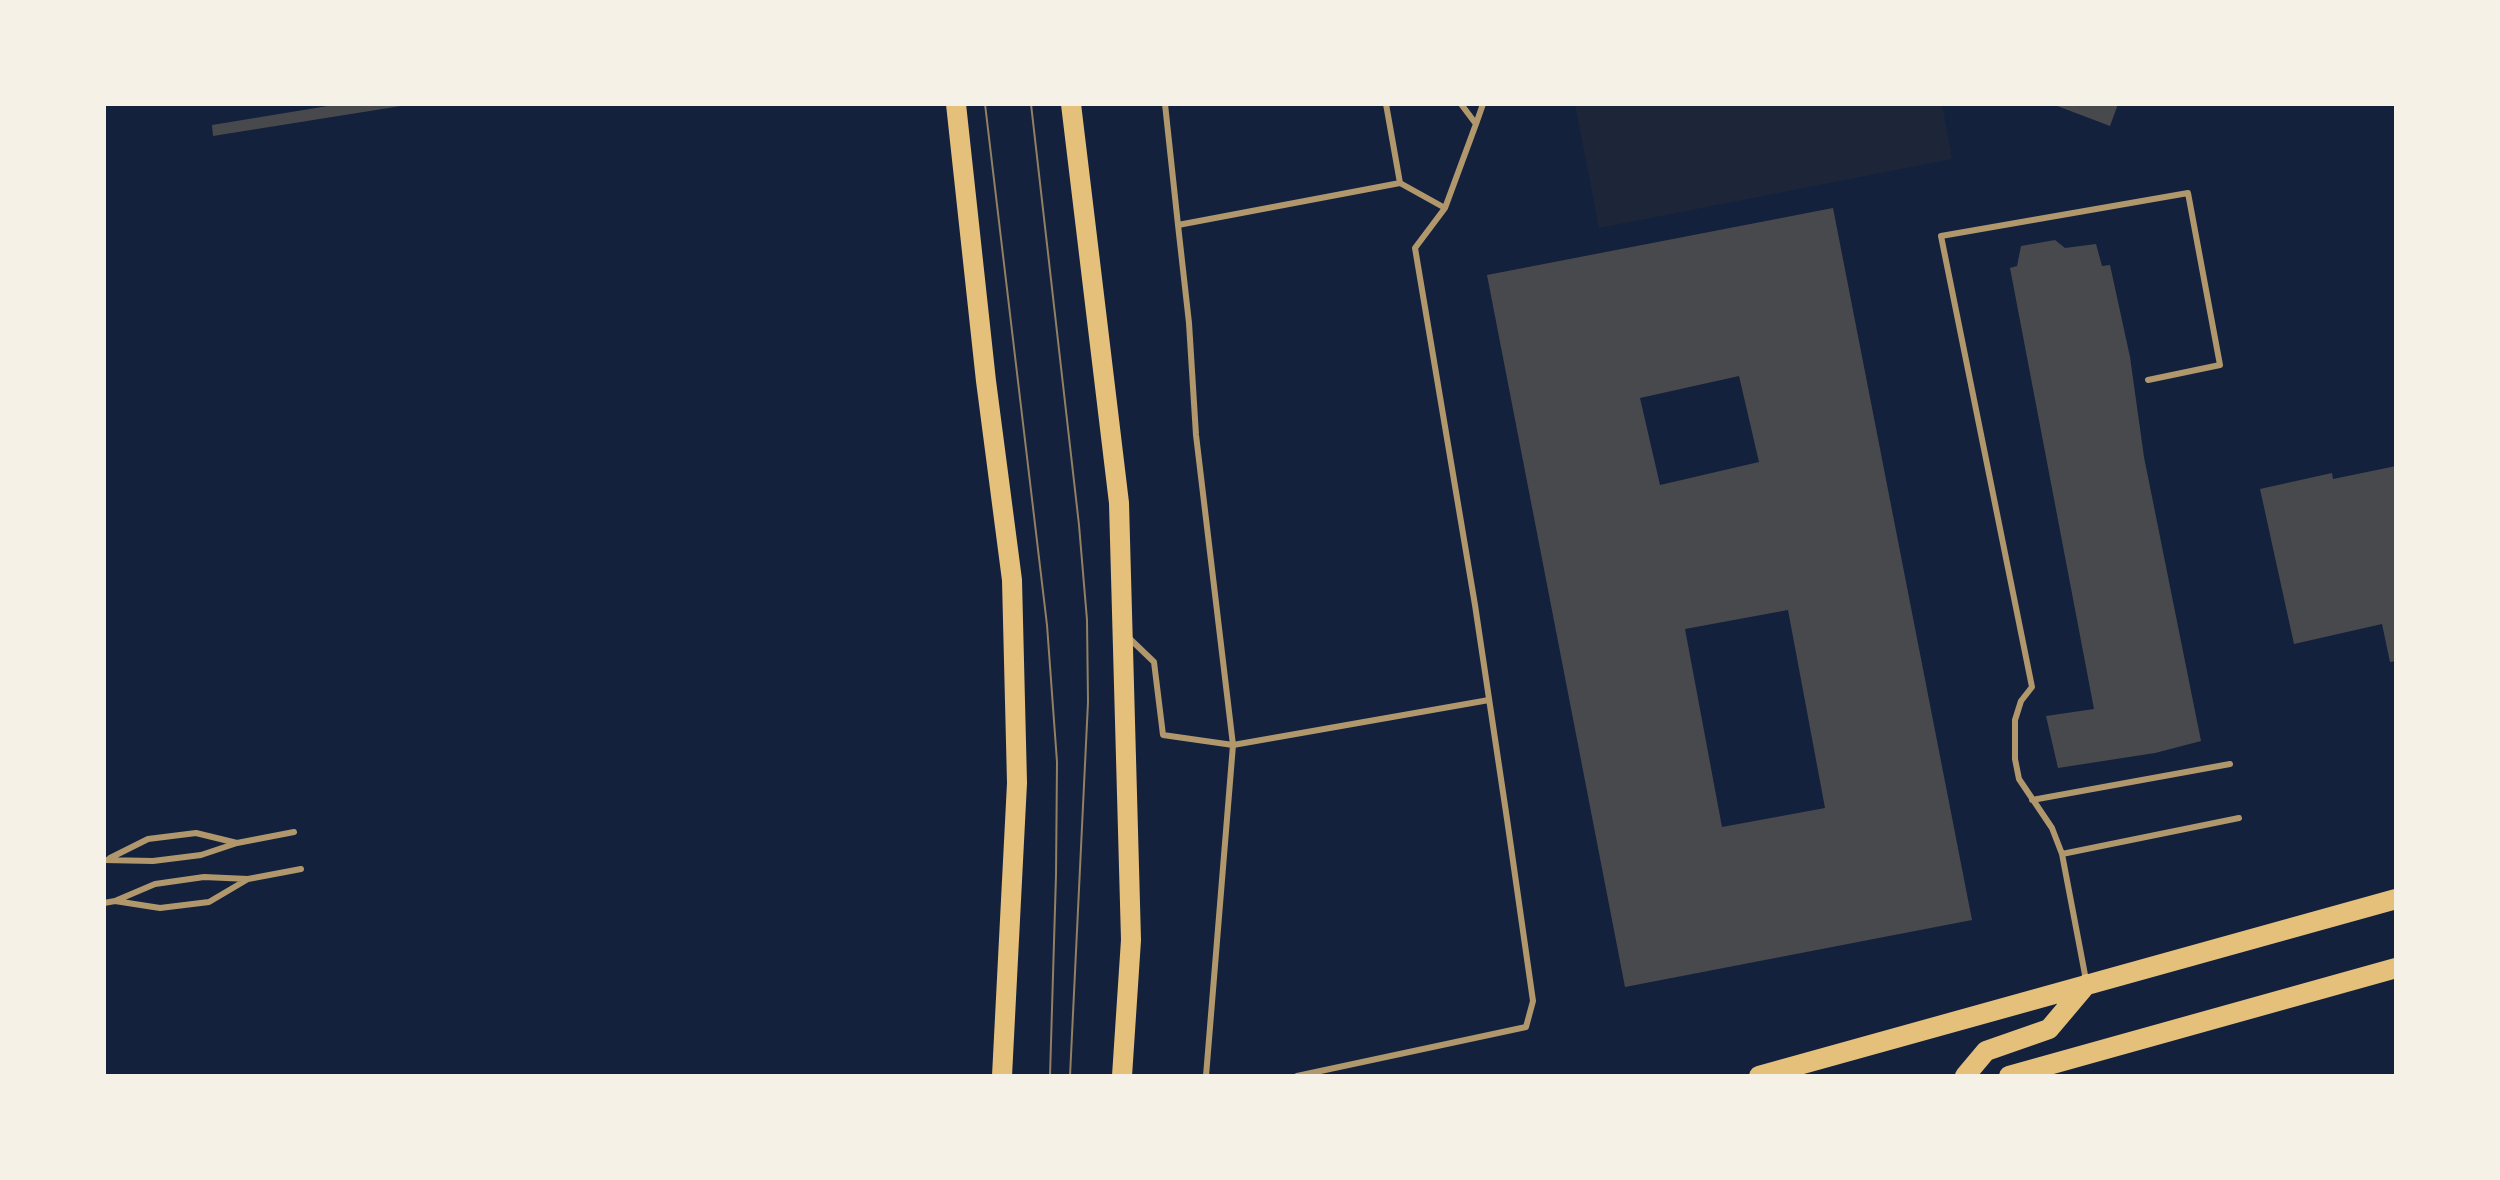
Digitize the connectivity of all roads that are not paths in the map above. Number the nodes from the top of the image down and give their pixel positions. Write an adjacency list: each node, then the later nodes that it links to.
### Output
1 (956, 104): 31 (main road)
2 (1071, 104): 12 (main road)
3 (1165, 104): 10 (lane)
4 (1386, 104): 8 (lane)
5 (1461, 104): 7 (lane)
6 (1483, 104): 7 (lane)
7 (1476, 124): 9 (lane)
8 (1400, 183): 9 (lane); 10 (lane)
9 (1445, 208): 13 (lane)
10 (1178, 225): 14 (lane)
11 (2148, 380): 16 (lane)
12 (1123, 631): 14 (lane); 32 (main road)
13 (1489, 700): 14 (lane); 34 (lane)
14 (1233, 745): 33 (lane)
15 (2230, 764): 16 (lane)
16 (2032, 800): 20 (lane)
17 (2239, 818): 20 (lane)
18 (294, 832): 19 (lane)
19 (237, 843): 21 (lane); 21 (lane)
20 (2062, 854): 28 (lane)
21 (106, 860)
22 (301, 869): 23 (lane)
23 (248, 879): 25 (lane); 25 (lane)
24 (2396, 899): 28 (main road)
25 (115, 901): 26 (lane)
26 (104, 903)
27 (2396, 968): 30 (main road)
28 (2087, 984): 29 (main road); 36 (main road)
29 (1827, 1066): 35 (main road)
30 (2032, 1073): 37 (main road)
31 (1002, 1076)
32 (1122, 1076)
33 (1206, 1076)
34 (1297, 1076)
35 (1759, 1076)
36 (1965, 1076)
37 (2009, 1076)

